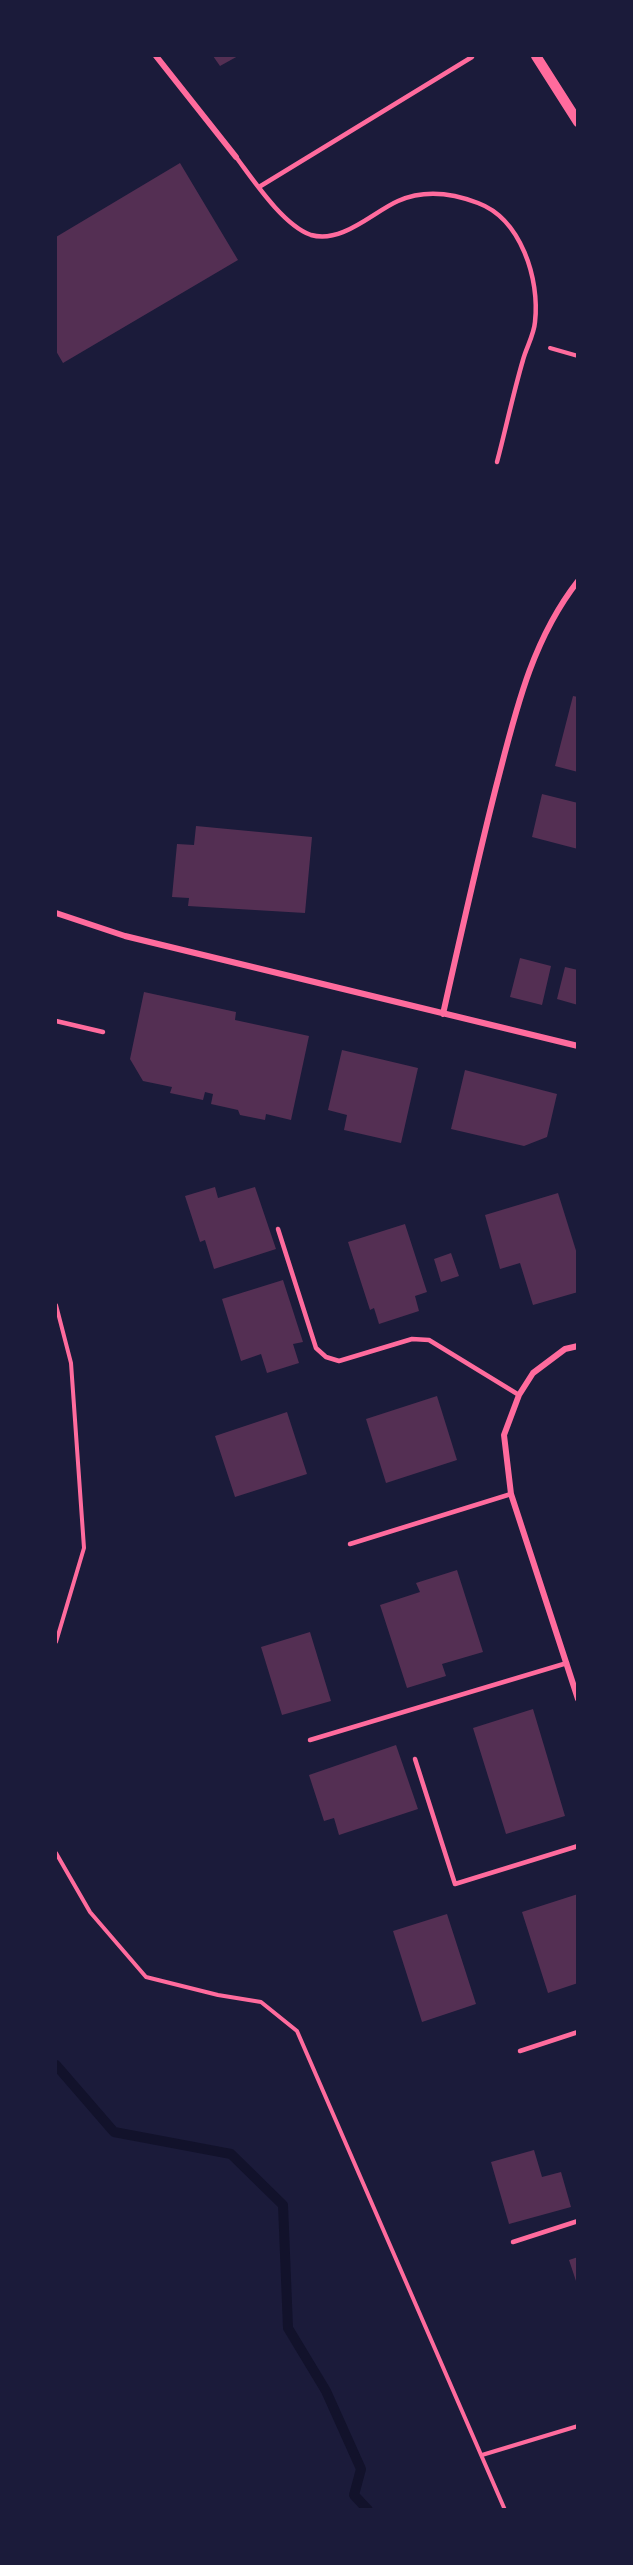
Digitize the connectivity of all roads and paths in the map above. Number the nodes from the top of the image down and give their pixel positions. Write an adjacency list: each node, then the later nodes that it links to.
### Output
1 (156, 56): 5 (street)
2 (536, 56): 4 (street)
3 (472, 57): 6 (lane)
4 (578, 122)
5 (236, 157): 6 (lane)
6 (259, 188): 7 (lane)
7 (529, 342): 8 (path); 9 (lane)
8 (578, 356)
9 (497, 462)
10 (578, 581): 12 (street)
11 (56, 913): 12 (street)
12 (443, 1014): 15 (street)
13 (56, 1021): 14 (lane)
14 (103, 1032)
15 (578, 1046)
16 (278, 1229): 19 (lane)
17 (56, 1305): 22 (path)
18 (578, 1346): 19 (street)
19 (519, 1395): 20 (street)
20 (511, 1494): 21 (lane); 23 (street)
21 (350, 1544)
22 (56, 1642)
23 (567, 1663): 24 (street); 25 (lane)
24 (578, 1699)
25 (310, 1740)
26 (415, 1759): 27 (lane)
27 (578, 1846)
28 (56, 1853): 34 (path)
29 (578, 2032): 30 (lane)
30 (520, 2051)
31 (578, 2221): 32 (lane)
32 (513, 2242)
33 (578, 2426): 34 (path)
34 (482, 2455): 35 (path)
35 (505, 2510)

